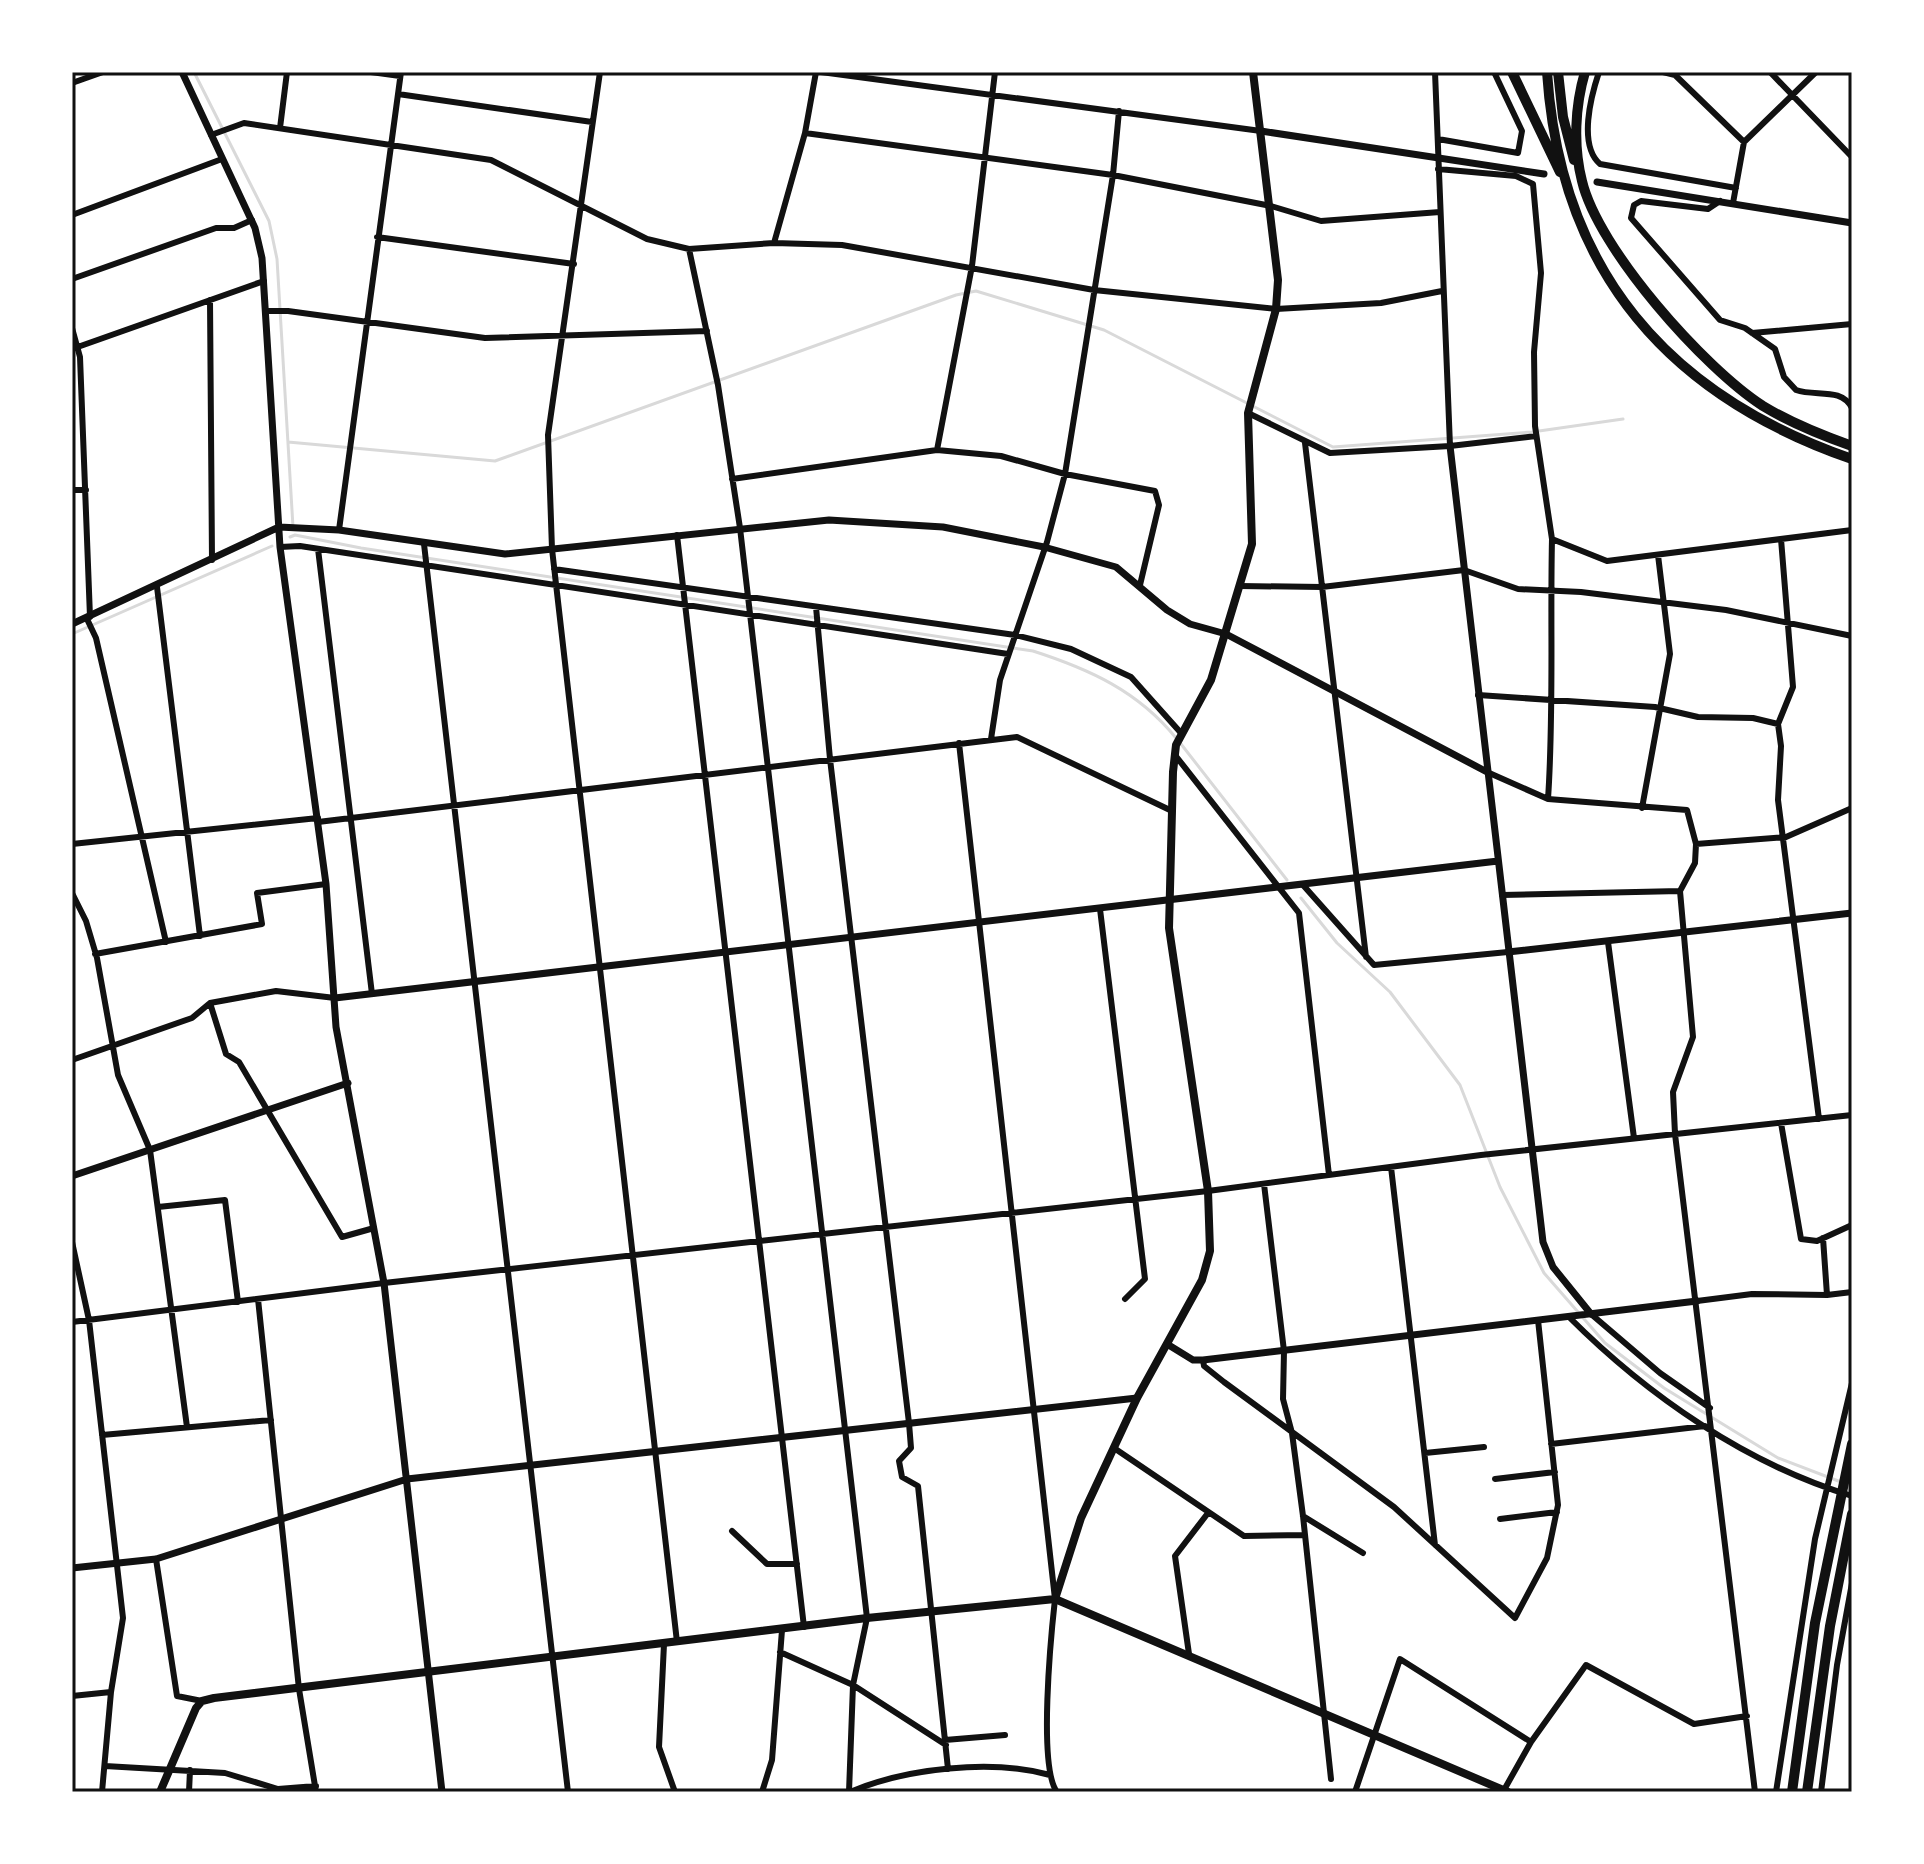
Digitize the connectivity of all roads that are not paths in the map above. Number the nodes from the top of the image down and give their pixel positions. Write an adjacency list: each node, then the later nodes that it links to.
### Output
1 (103, 72): 20 (street)
2 (182, 72): 29 (street)
3 (287, 72): 26 (street)
4 (371, 72): 19 (street)
5 (600, 72): 25 (street)
6 (818, 72): 22 (street); 28 (street)
7 (995, 72): 22 (street)
8 (1253, 72): 27 (main road)
9 (1435, 72): 30 (street)
10 (1494, 72): 30 (street)
11 (1512, 72): 43 (highway)
12 (1547, 72): 43 (highway)
13 (1558, 72): 41 (highway)
14 (1585, 72): 41 (highway)
15 (1599, 72): 42 (street)
16 (1663, 72): 31 (street)
17 (1770, 72): 23 (street)
18 (1816, 72): 23 (street)
19 (401, 74): 21 (street)
20 (72, 83)
21 (398, 94): 25 (street); 32 (street)
22 (991, 94): 24 (street); 34 (street)
23 (1792, 95): 31 (street); 35 (street)
24 (1119, 111): 27 (street); 39 (street)
25 (592, 122): 46 (street)
26 (280, 128): 29 (street); 32 (street)
27 (1261, 131): 33 (street); 47 (main road)
28 (805, 133): 34 (street); 53 (street)
29 (214, 134): 36 (street)
30 (1438, 139): 33 (street)
31 (1744, 142): 42 (street)
32 (390, 145): 46 (street); 52 (street)
33 (1438, 156): 37 (street); 38 (street)
34 (983, 157): 39 (street); 56 (street)
35 (1852, 157)
36 (222, 159): 49 (street); 50 (street)
37 (1438, 169): 48 (street); 73 (street)
38 (1544, 174)
39 (1113, 175): 47 (street); 59 (street)
40 (1597, 182): 44 (street)
41 (1582, 184): 76 (highway)
42 (1736, 188): 45 (street)
43 (1569, 192): 78 (highway)
44 (1720, 201): 45 (street); 69 (street)
45 (1733, 203): 51 (street)
46 (582, 206): 54 (street); 55 (street)
47 (1271, 206): 48 (street); 62 (main road)
48 (1440, 212): 60 (street)
49 (72, 215)
50 (252, 220): 57 (street); 58 (street)
51 (1852, 223)
52 (377, 237): 55 (street); 64 (street)
53 (774, 243): 54 (street); 56 (street)
54 (689, 249): 67 (street)
55 (574, 264): 68 (street)
56 (972, 266): 59 (street); 77 (street)
57 (72, 279)
58 (264, 281): 61 (street); 63 (street)
59 (1094, 290): 62 (street); 79 (street)
60 (1442, 291): 62 (street); 74 (street)
61 (210, 300): 70 (street); 96 (street)
62 (1276, 309): 71 (main road)
63 (269, 311): 64 (street); 83 (street)
64 (365, 321): 68 (street); 85 (street)
65 (1852, 324): 69 (street)
66 (72, 328): 70 (street)
67 (707, 331): 68 (street); 80 (street)
68 (564, 333): 94 (street)
69 (1752, 333): 72 (street)
70 (75, 347): 82 (street)
71 (1249, 408): 75 (street); 101 (main road)
72 (1852, 408)
73 (1536, 436): 74 (street); 88 (street)
74 (1450, 441): 75 (street); 98 (street)
75 (1305, 443): 102 (street)
76 (1852, 446)
77 (937, 450): 79 (street); 80 (street)
78 (1851, 459)
79 (1065, 474): 92 (street); 100 (street)
80 (732, 479): 84 (street)
81 (72, 490): 82 (street)
82 (86, 490): 110 (street)
83 (282, 527): 85 (street); 90 (street); 96 (street)
84 (740, 528): 87 (street); 92 (street); 106 (street)
85 (339, 530): 91 (street)
86 (1852, 530): 89 (street)
87 (677, 535): 94 (street); 105 (street)
88 (1552, 539): 95 (street); 104 (street)
89 (1781, 539): 95 (street); 112 (street)
90 (280, 547): 93 (street); 138 (street)
91 (424, 547): 94 (street); 97 (street)
92 (1044, 547): 100 (street); 116 (street)
93 (318, 549): 97 (street); 137 (street)
94 (552, 549): 99 (street)
95 (1658, 555): 107 (street)
96 (212, 560): 103 (street)
97 (426, 563): 99 (street); 133 (street)
98 (1464, 570): 102 (street); 104 (street); 119 (street)
99 (555, 576): 105 (street); 105 (street); 131 (street)
100 (1140, 585): 114 (street)
101 (1240, 586): 102 (street); 114 (main road)
102 (1322, 587): 118 (street)
103 (158, 589): 110 (street); 139 (street)
104 (1551, 592): 107 (street); 120 (street)
105 (684, 595): 106 (street); 109 (street); 130 (street)
106 (749, 599): 108 (street); 109 (street)
107 (1664, 603): 112 (street); 121 (street)
108 (816, 608): 111 (street); 116 (street)
109 (751, 612): 111 (street); 128 (street)
110 (89, 622): 113 (street); 140 (street)
111 (818, 623): 117 (street); 127 (street)
112 (1790, 623): 115 (street); 122 (street)
113 (72, 624)
114 (1226, 634): 118 (street); 123 (main road)
115 (1852, 636)
116 (1014, 638): 117 (street); 123 (street)
117 (1009, 652): 124 (street)
118 (1333, 689): 129 (street); 145 (street)
119 (1478, 695): 120 (street); 129 (street)
120 (1553, 700): 121 (street); 132 (street)
121 (1662, 711): 122 (street); 134 (street)
122 (1778, 724): 141 (street)
123 (1179, 738): 126 (main road)
124 (991, 739): 125 (street); 136 (street)
125 (959, 743): 127 (street); 156 (street)
126 (1175, 755): 136 (main road); 148 (street)
127 (830, 759): 128 (street); 159 (street)
128 (770, 767): 130 (street); 162 (street)
129 (1487, 772): 132 (street); 144 (street)
130 (705, 774): 131 (street); 163 (street)
131 (580, 790): 133 (street); 167 (street)
132 (1548, 799): 134 (street)
133 (452, 806): 137 (street); 168 (street)
134 (1642, 808): 143 (street)
135 (1852, 808): 141 (street)
136 (1172, 811): 152 (main road)
137 (350, 818): 138 (street); 169 (street)
138 (318, 820): 139 (street); 146 (street)
139 (188, 832): 140 (street); 158 (street)
140 (141, 837): 142 (street); 160 (street)
141 (1786, 837): 143 (street); 155 (street)
142 (72, 844)
143 (1696, 844): 149 (street)
144 (1498, 861): 145 (street); 151 (street)
145 (1356, 878): 147 (street); 166 (street)
146 (326, 884): 158 (street); 170 (street)
147 (1303, 885): 148 (street); 166 (street)
148 (1278, 888): 152 (street); 184 (street)
149 (1680, 891): 151 (street); 157 (street)
150 (72, 895): 165 (street)
151 (1502, 895): 164 (street)
152 (1167, 901): 153 (street); 187 (main road)
153 (1100, 909): 156 (street); 188 (street)
154 (1852, 913): 155 (street)
155 (1796, 919): 157 (street); 177 (street)
156 (980, 923): 159 (street); 190 (street)
157 (1685, 932): 161 (street); 179 (street)
158 (200, 936): 160 (street)
159 (852, 938): 162 (street); 192 (street)
160 (166, 942): 165 (street)
161 (1608, 942): 164 (street); 180 (street)
162 (789, 945): 163 (street); 194 (street)
163 (726, 952): 167 (street); 196 (street)
164 (1508, 952): 166 (street); 182 (street)
165 (95, 954): 172 (street)
166 (1366, 957)
167 (600, 967): 168 (street); 198 (street)
168 (473, 982): 169 (street); 199 (street)
169 (372, 994): 170 (street)
170 (335, 998): 171 (street); 174 (street)
171 (210, 1003): 172 (street); 175 (street)
172 (113, 1045): 173 (street); 181 (street)
173 (72, 1060)
174 (348, 1083): 175 (street); 193 (street)
175 (264, 1109): 181 (street); 193 (street)
176 (1852, 1115): 177 (street)
177 (1819, 1119): 178 (street)
178 (1781, 1123): 179 (street); 195 (street)
179 (1675, 1134): 180 (street); 205 (street)
180 (1634, 1138): 182 (street)
181 (150, 1150): 185 (street); 189 (street)
182 (1532, 1151): 183 (street); 208 (street)
183 (1391, 1167): 184 (street); 213 (street)
184 (1329, 1175): 186 (street)
185 (72, 1176)
186 (1264, 1184): 187 (street); 215 (street)
187 (1208, 1191): 188 (street); 214 (main road)
188 (1136, 1198): 190 (street); 204 (street)
189 (158, 1207): 206 (street); 207 (street)
190 (1009, 1212): 192 (street); 219 (street)
191 (1852, 1225): 195 (street)
192 (885, 1227): 194 (street); 222 (street)
193 (374, 1228): 200 (street)
194 (823, 1234): 196 (street); 225 (street)
195 (1823, 1238): 202 (street)
196 (759, 1241): 198 (street); 229 (street)
197 (72, 1242): 210 (street)
198 (633, 1256): 199 (street); 234 (street)
199 (507, 1270): 200 (street); 236 (street)
200 (384, 1283): 203 (street); 238 (street)
201 (1852, 1292): 202 (street)
202 (1827, 1295): 205 (street)
203 (258, 1299): 206 (street); 221 (street)
204 (1125, 1299)
205 (1697, 1301): 208 (street); 220 (street)
206 (238, 1302): 207 (street)
207 (172, 1310): 210 (street); 224 (street)
208 (1589, 1314): 209 (street); 220 (street)
209 (1572, 1316): 211 (street); 223 (street)
210 (89, 1320): 212 (street); 228 (street)
211 (1538, 1320): 213 (street); 230 (street)
212 (72, 1322)
213 (1411, 1335): 215 (street); 235 (street)
214 (1167, 1344): 216 (street); 218 (main road)
215 (1284, 1351): 216 (street); 227 (street)
216 (1203, 1360): 227 (street)
217 (1852, 1383): 240 (street)
218 (1137, 1398): 219 (street); 233 (main road)
219 (1033, 1408): 222 (street); 257 (street)
220 (1711, 1410): 223 (street)
221 (271, 1420): 224 (street); 246 (street)
222 (909, 1423): 225 (street); 258 (street)
223 (1709, 1424): 226 (street); 230 (street)
224 (187, 1427): 228 (street)
225 (845, 1430): 229 (street); 259 (street)
226 (1714, 1432): 240 (street); 274 (street)
227 (1292, 1433): 245 (street); 250 (street)
228 (102, 1435): 253 (street)
229 (782, 1437): 234 (street); 254 (street)
230 (1551, 1444): 237 (street)
231 (1852, 1444): 299 (highway)
232 (1484, 1447): 235 (street)
233 (1114, 1448): 243 (street); 257 (main road)
234 (655, 1451): 236 (street); 262 (street)
235 (1425, 1453): 250 (street)
236 (529, 1465): 238 (street); 266 (street)
237 (1555, 1472): 239 (street); 242 (street)
238 (407, 1479): 246 (street); 267 (street)
239 (1495, 1479)
240 (1826, 1485): 241 (street); 298 (street)
241 (1852, 1496)
242 (1557, 1512): 247 (street); 250 (street)
243 (1208, 1513): 249 (street); 265 (street)
244 (1852, 1514): 300 (highway)
245 (1303, 1516): 249 (street); 251 (street)
246 (281, 1519): 252 (street); 269 (street)
247 (1500, 1519)
248 (732, 1531): 254 (street)
249 (1305, 1535): 273 (street)
250 (1435, 1545)
251 (1363, 1553)
252 (156, 1559): 253 (street); 272 (street)
253 (116, 1563): 255 (street); 270 (street)
254 (797, 1564): 260 (street)
255 (72, 1568)
256 (1852, 1583): 301 (street)
257 (1055, 1599): 258 (main road); 265 (main road); 283 (street)
258 (933, 1612): 259 (main road); 277 (street)
259 (867, 1618): 260 (main road); 268 (street)
260 (804, 1627): 261 (main road)
261 (782, 1630): 262 (main road); 264 (street)
262 (677, 1642): 263 (main road)
263 (664, 1644): 266 (main road); 292 (street)
264 (780, 1652): 268 (street); 293 (street)
265 (1189, 1654): 273 (main road)
266 (551, 1655): 267 (main road); 291 (street)
267 (429, 1674): 269 (main road); 290 (street)
268 (853, 1685): 277 (street); 294 (street)
269 (299, 1689): 272 (main road); 285 (street)
270 (111, 1692): 271 (street); 279 (street)
271 (72, 1696)
272 (202, 1701): 280 (main road)
273 (1324, 1711): 275 (main road); 284 (street)
274 (1747, 1716): 278 (street); 297 (street)
275 (1375, 1733): 278 (street); 286 (main road); 296 (street)
276 (1005, 1735): 277 (street)
277 (946, 1742): 281 (street)
278 (1531, 1742): 286 (street)
279 (105, 1766): 280 (street); 287 (street)
280 (170, 1769): 282 (street); 288 (main road)
281 (948, 1769): 283 (street); 294 (street)
282 (190, 1770): 285 (street); 289 (street)
283 (1050, 1775): 295 (street)
284 (1331, 1779)
285 (316, 1789)
286 (1506, 1791)
287 (102, 1792)
288 (160, 1792)
289 (189, 1792)
290 (442, 1792)
291 (568, 1792)
292 (675, 1792)
293 (762, 1792)
294 (849, 1792)
295 (1057, 1792)
296 (1355, 1792)
297 (1755, 1792)
298 (1776, 1792)
299 (1792, 1792)
300 (1807, 1792)
301 (1821, 1792)

